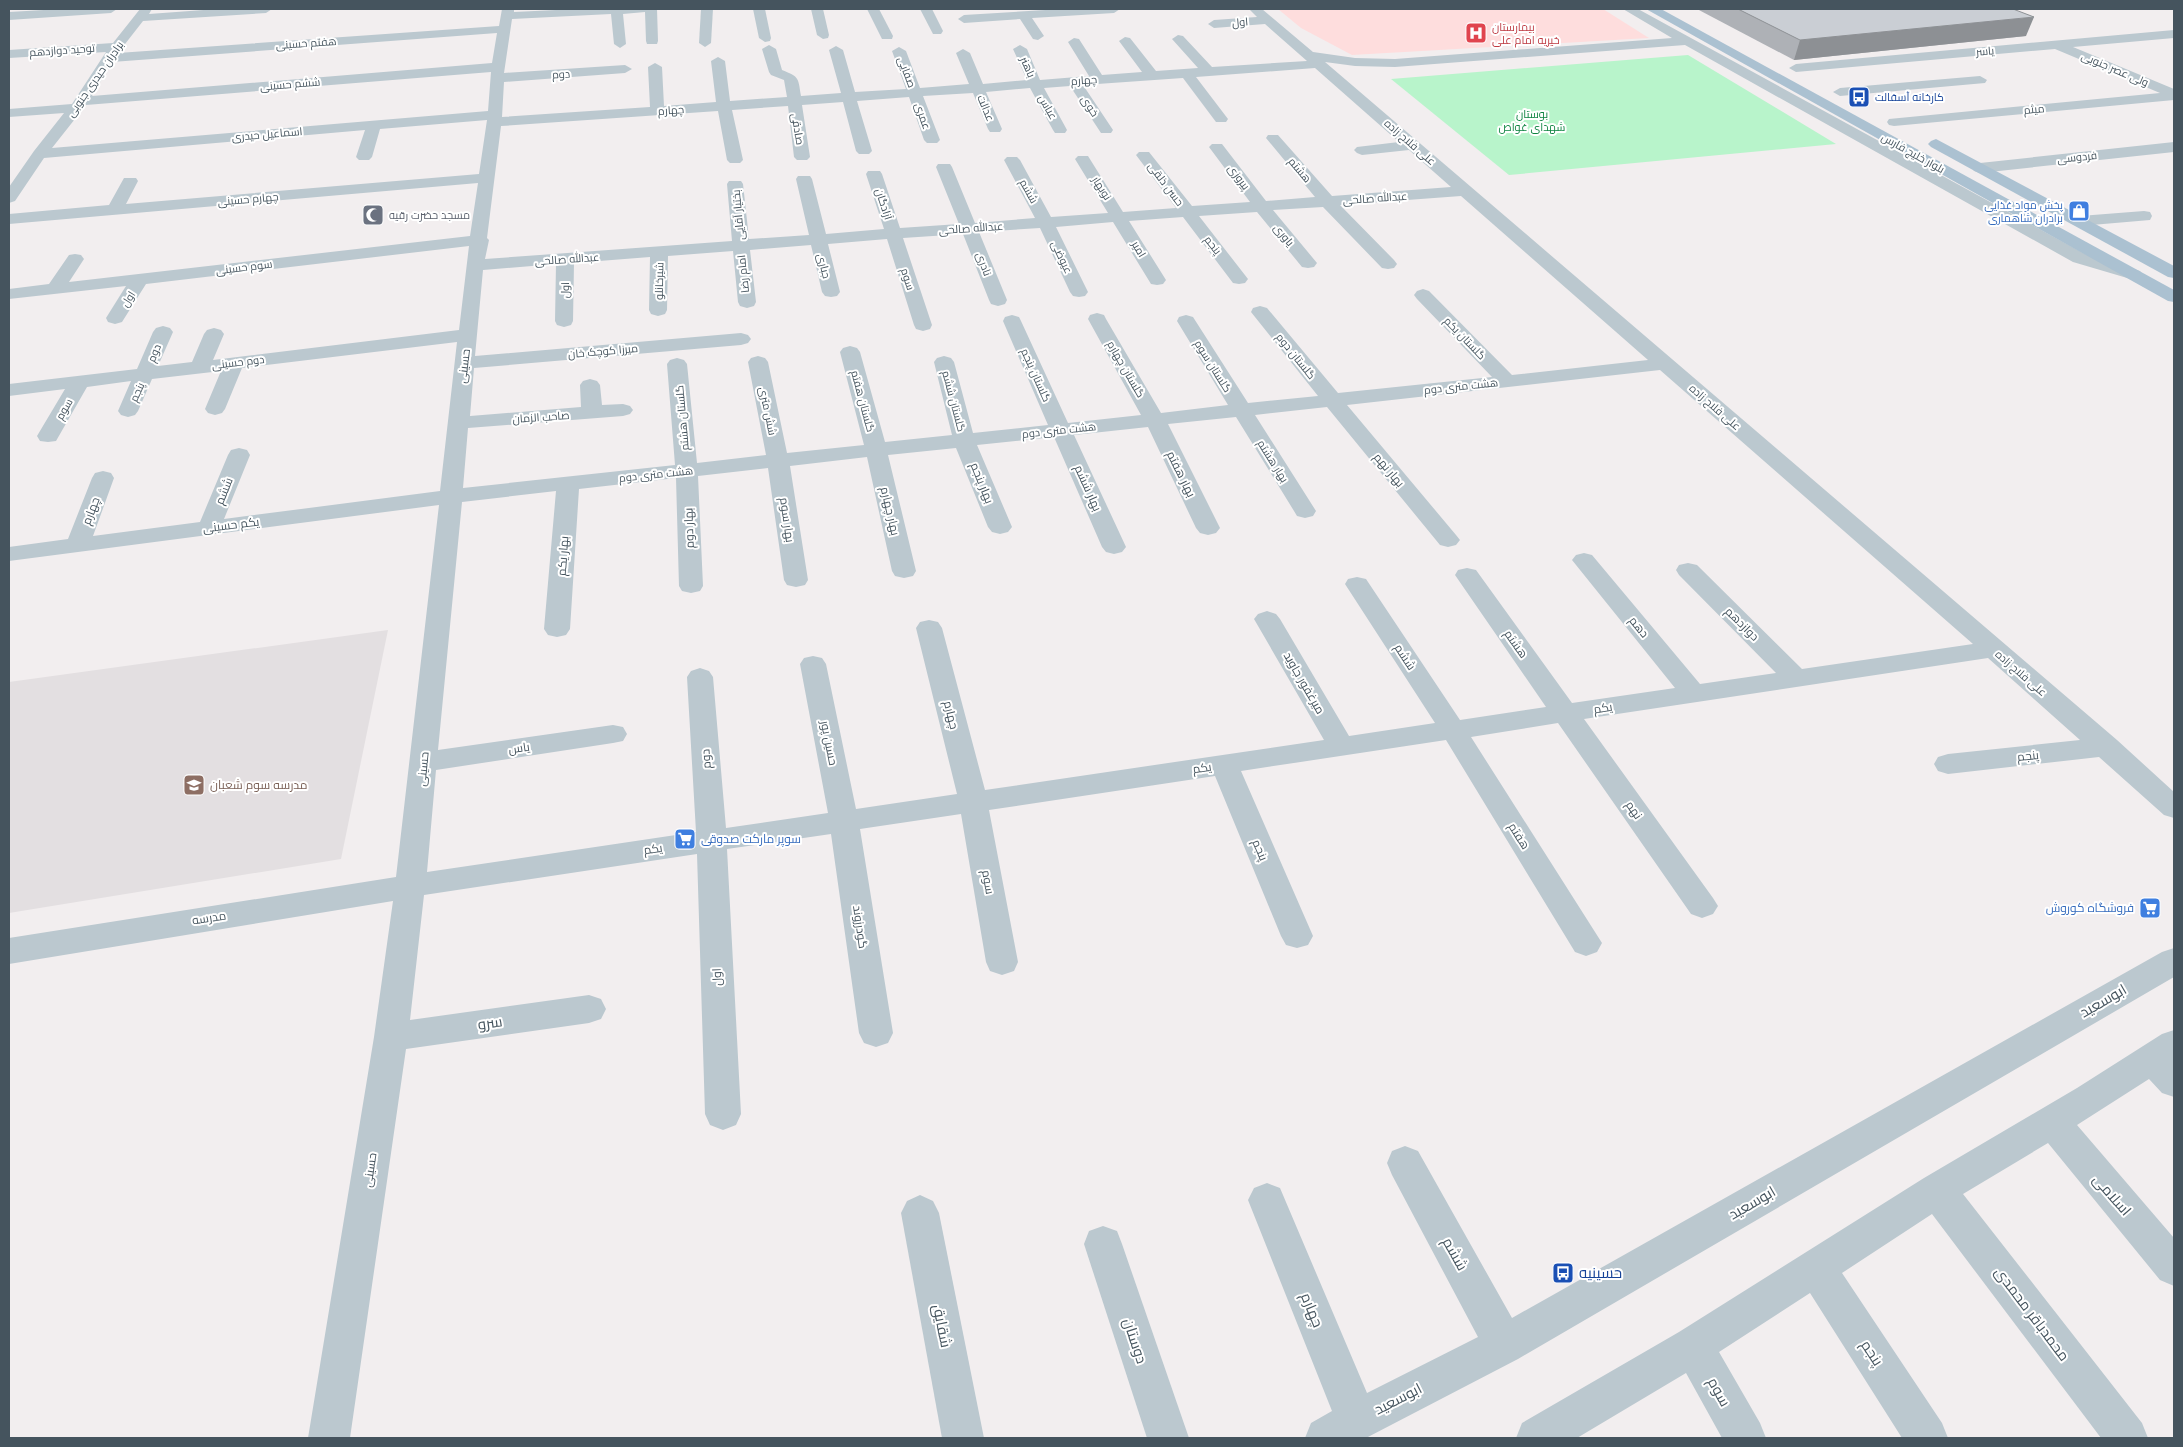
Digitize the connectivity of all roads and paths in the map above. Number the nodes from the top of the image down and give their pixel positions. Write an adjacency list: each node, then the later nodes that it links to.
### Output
1 (111, 9): 19 (street)
2 (266, 9): 16 (street)
3 (644, 9): 13 (street)
4 (651, 9): 30 (street)
5 (707, 9): 34 (street)
6 (759, 9): 64 (street, صادقی)
7 (817, 9): 26 (street)
8 (873, 9): 27 (street)
9 (926, 9): 24 (street)
10 (1108, 9): 14 (street); 22 (street)
11 (1629, 9): 32 (street)
12 (1652, 9): 123 (main road, بلوار خلیج فارس)
13 (617, 10): 20 (street); 35 (street)
14 (1080, 10): 18 (street)
15 (997, 12): 18 (street); 21 (street)
16 (142, 13): 40 (street, برادران حیدری جنوبی)
17 (1261, 14): 23 (street, اول); 44 (street, علی فلاح زاده)
18 (1024, 15): 28 (street)
19 (9, 16)
20 (507, 18): 40 (street, هفتم حسینی); 62 (street, حسینی)
21 (964, 19)
22 (1113, 22)
23 (1214, 24)
24 (937, 31)
25 (2174, 34): 36 (street, یاسر)
26 (823, 35)
27 (887, 36)
28 (1038, 36)
29 (1178, 39): 50 (street)
30 (652, 41)
31 (1125, 41): 52 (street)
32 (1687, 41): 46 (street); 123 (street)
33 (1074, 42): 53 (street)
34 (705, 43)
35 (620, 44)
36 (2056, 44): 48 (street, یاسر); 61 (street, ولی عصر جنوبی)
37 (1020, 49): 56 (street, باهنر)
38 (836, 50): 63 (street)
39 (900, 51): 59 (street, صفایی)
40 (112, 52): 42 (street, توحید دوازدهم); 65 (street, برادران حیدری جنوبی)
41 (963, 53): 57 (street, عدالت)
42 (9, 54)
43 (1779, 59): 48 (main road)
44 (1316, 60): 46 (street, چهارم); 50 (street, چهارم); 58 (street, علی فلاح زاده)
45 (718, 61): 67 (street)
46 (1395, 63): 58 (street)
47 (655, 67): 68 (street)
48 (1796, 68): 60 (main road)
49 (625, 69): 62 (street, دوم)
50 (1209, 72): 51 (street, چهارم)
51 (1186, 73): 52 (street, چهارم); 70 (street)
52 (1152, 76): 53 (street, چهارم)
53 (1098, 79): 55 (street, چهارم)
54 (1980, 80): 60 (street)
55 (1074, 81): 56 (street, چهارم); 77 (street, خوی)
56 (1035, 84): 57 (street, چهارم); 76 (street, عباس)
57 (978, 88): 59 (street, چهارم); 75 (street, عدالت)
58 (1348, 88): 80 (street, علی فلاح زاده)
59 (915, 92): 63 (street, چهارم); 79 (street, عمری)
60 (1840, 92): 66 (main road)
61 (2174, 95): 72 (street, میثم)
62 (498, 96): 65 (street, ششم حسینی); 68 (street, چهارم); 73 (street, اسماعیل حیدری); 96 (street, حسینی)
63 (849, 97): 64 (street, چهارم); 85 (street)
64 (794, 101): 67 (street, چهارم); 89 (street, صادقی)
65 (79, 105): 69 (street, ششم حسینی); 86 (street, برادران حیدری جنوبی)
66 (1864, 105)
67 (724, 106): 68 (street, چهارم); 91 (street)
68 (657, 111)
69 (9, 112)
70 (1199, 113)
71 (1879, 113): 72 (main road, بلوار خلیج فارس)
72 (1894, 122): 94 (main road, بلوار خلیج فارس)
73 (374, 125): 74 (street, اسماعیل حیدری); 88 (street)
74 (344, 128): 81 (street); 86 (street, اسماعیل حیدری)
75 (995, 129)
76 (1060, 130)
77 (1106, 130)
78 (1273, 138): 103 (street, هشتم)
79 (932, 140)
80 (1413, 145): 84 (street); 101 (street, علی فلاح زاده)
81 (338, 146)
82 (1216, 147): 104 (street, پیروزی)
83 (2174, 147): 94 (street, فردوسی)
84 (1362, 150)
85 (864, 151)
86 (40, 154): 97 (street, برادران حیدری جنوبی)
87 (1144, 155): 106 (street, حسن ذلقی)
88 (364, 157)
89 (802, 157)
90 (1083, 159): 108 (street, نوبهار)
91 (735, 160)
92 (1012, 160): 111 (street, ششم)
93 (944, 167): 112 (street, نادری)
94 (1980, 168): 110 (main road, بلوار خلیج فارس)
95 (874, 174): 113 (street, آزادگان)
96 (486, 178): 105 (street, چهارم حسینی); 117 (street, حسینی)
97 (16, 179): 102 (street, برادران حیدری جنوبی)
98 (804, 179): 114 (street)
99 (130, 181): 105 (street)
100 (735, 184): 115 (street, بختیار آقایی)
101 (1466, 191): 103 (street, عبدالله صالحی); 153 (street, علی فلاح زاده)
102 (9, 198)
103 (1327, 201): 104 (street, عبدالله صالحی); 121 (street, هشتم)
104 (1260, 206): 106 (street, عبدالله صالحی); 120 (street, یاوری)
105 (115, 210): 109 (street, چهارم حسینی)
106 (1187, 212): 108 (street, عبدالله صالحی); 125 (street, پنجم)
107 (2144, 216): 110 (street)
108 (1120, 217): 111 (street, عبدالله صالحی); 126 (street, امیر)
109 (9, 219)
110 (2080, 221): 122 (main road, بلوار خلیج فارس)
111 (1046, 222): 112 (street, عبدالله صالحی); 129 (street, عیوضی)
112 (970, 228): 113 (street, عبدالله صالحی); 133 (street, نادری)
113 (894, 234): 114 (street, عبدالله صالحی); 142 (street, سوم)
114 (818, 240): 115 (street, عبدالله صالحی); 128 (street, جباری)
115 (740, 246): 116 (street, عبدالله صالحی); 134 (street, امام رضا)
116 (659, 252): 119 (street, عبدالله صالحی); 135 (street, شیرخانلو)
117 (478, 253): 119 (street, عبدالله صالحی); 124 (street, سوم حسینی); 145 (street, حسینی)
118 (75, 259): 127 (street)
119 (565, 259): 139 (street, اول)
120 (1308, 263)
121 (1388, 264)
122 (2172, 269)
123 (2134, 275): 132 (main road, بلوار خلیج فارس)
124 (140, 279): 127 (street, سوم حسینی); 137 (street, اول)
125 (1239, 279)
126 (1157, 280)
127 (55, 288): 130 (street, سوم حسینی)
128 (831, 292)
129 (1079, 292)
130 (9, 294)
131 (1423, 295): 157 (street, گلستان یکم)
132 (2174, 297)
133 (998, 300)
134 (746, 302)
135 (658, 310)
136 (1260, 312): 160 (street, گلستان دوم)
137 (115, 318)
138 (1097, 319): 166 (street, گلستان چهارم)
139 (564, 321)
140 (1012, 321): 168 (street, گلستان پنجم)
141 (1186, 321): 164 (street, گلستان سوم)
142 (923, 325)
143 (163, 332): 155 (street, دوم)
144 (214, 334): 154 (street)
145 (468, 335): 150 (street, دوم حسینی); 151 (street, حسینی)
146 (741, 340): 151 (street, میرزا کوچک خان)
147 (850, 352): 171 (street, گلستان هفتم)
148 (758, 362): 173 (street, شش متری)
149 (944, 362): 170 (street, گلستان ششم)
150 (234, 363): 154 (street, دوم حسینی); 161 (street)
151 (464, 363): 167 (street, حسینی)
152 (677, 364): 174 (street, گلستان هشتم)
153 (1665, 364): 157 (street, هشت متری دوم); 196 (street, علی فلاح زاده)
154 (200, 367): 155 (street, دوم حسینی)
155 (145, 374): 156 (street, دوم حسینی); 162 (street, پنجم)
156 (80, 381): 159 (street, دوم حسینی); 169 (street, سوم)
157 (1507, 381): 160 (street, هشت متری دوم)
158 (590, 385): 165 (street)
159 (9, 390)
160 (1331, 400): 164 (street, هشت متری دوم); 182 (street, بهار نهم)
161 (215, 409)
162 (128, 410)
163 (623, 410): 165 (street, صاحب الزمان)
164 (1241, 410): 166 (street, هشت متری دوم); 178 (street, بهار هشتم)
165 (592, 413): 167 (street, صاحب الزمان)
166 (1155, 420): 168 (street, هشت متری دوم); 181 (street, بهار هفتم)
167 (458, 423): 177 (street, حسینی)
168 (1061, 430): 170 (street, هشت متری دوم); 184 (street, بهار ششم)
169 (48, 436)
170 (964, 440): 171 (street, هشت متری دوم); 179 (street, بهار پنجم)
171 (876, 450): 173 (street, هشت متری دوم); 188 (street, بهار چهارم)
172 (239, 455): 180 (street, ششم)
173 (778, 461): 174 (street, هشت متری دوم); 190 (street, بهار سوم)
174 (687, 471): 176 (street, هشت متری دوم); 192 (street, بهار دوم)
175 (103, 478): 183 (street, چهارم)
176 (568, 484): 177 (street, هشت متری دوم); 194 (street, بهار یکم)
177 (452, 496): 180 (street, یکم حسینی); 206 (street, حسینی)
178 (1304, 511)
179 (1000, 527)
180 (210, 528): 183 (street, یکم حسینی)
181 (1208, 528)
182 (1448, 540)
183 (78, 544): 185 (street, یکم حسینی)
184 (1114, 547)
185 (9, 554)
186 (1584, 560): 200 (street, دهم)
187 (1688, 570): 199 (street, دوازدهم)
188 (904, 571)
189 (1467, 575): 201 (street, هشتم)
190 (796, 580)
191 (1357, 584): 202 (street, ششم)
192 (692, 586)
193 (1267, 619): 204 (street, میرغفور جاوید)
194 (557, 628)
195 (929, 628): 209 (street, چهارم)
196 (1994, 649): 199 (street, یکم); 205 (street, علی فلاح زاده)
197 (813, 664): 211 (street, حسین پور)
198 (700, 677): 212 (street, دوم)
199 (1797, 679): 200 (street, یکم)
200 (1694, 694): 201 (street, یکم)
201 (1566, 713): 202 (street, یکم); 214 (street, نهم)
202 (1453, 730): 204 (street, یکم); 216 (street, هفتم)
203 (614, 734): 206 (street, یاس)
204 (1342, 747): 207 (street, یکم)
205 (2107, 747): 208 (street, پنجم); 210 (street, علی فلاح زاده)
206 (424, 762): 213 (street, حسینی)
207 (1224, 764): 209 (street, یکم); 215 (street, پنجم)
208 (1948, 764)
209 (973, 802): 211 (street, یکم); 219 (street, سوم)
210 (2174, 808)
211 (844, 821): 212 (street, یکم); 221 (street, گودرزوند)
212 (712, 841): 213 (street, یکم); 224 (street, اول)
213 (410, 886): 217 (street, مدرسه); 222 (street, حسینی)
214 (1702, 906)
215 (1297, 936)
216 (1586, 943)
217 (9, 951)
218 (2174, 961): 233 (street, ابوسعید)
219 (1002, 962)
220 (589, 1009): 222 (street, سرو)
221 (876, 1033)
222 (391, 1037): 236 (street, حسینی)
223 (2167, 1061): 225 (street)
224 (723, 1114)
225 (2053, 1121): 227 (street); 231 (street, اسلامی)
226 (1405, 1163): 233 (street, ششم)
227 (1937, 1190): 232 (street); 242 (street, محمدباقر محمدی)
228 (1267, 1200): 235 (street, چهارم)
229 (920, 1213): 237 (street, شقایق)
230 (1103, 1244): 238 (street, دوستان)
231 (2174, 1266)
232 (1816, 1268): 234 (street); 241 (street, پنجم)
233 (1504, 1344): 235 (street, ابوسعید)
234 (1693, 1346): 239 (street); 240 (street, سوم)
235 (1342, 1429)
236 (329, 1438)
237 (963, 1438)
238 (1168, 1438)
239 (1537, 1438)
240 (1744, 1438)
241 (1928, 1438)
242 (2127, 1438)

